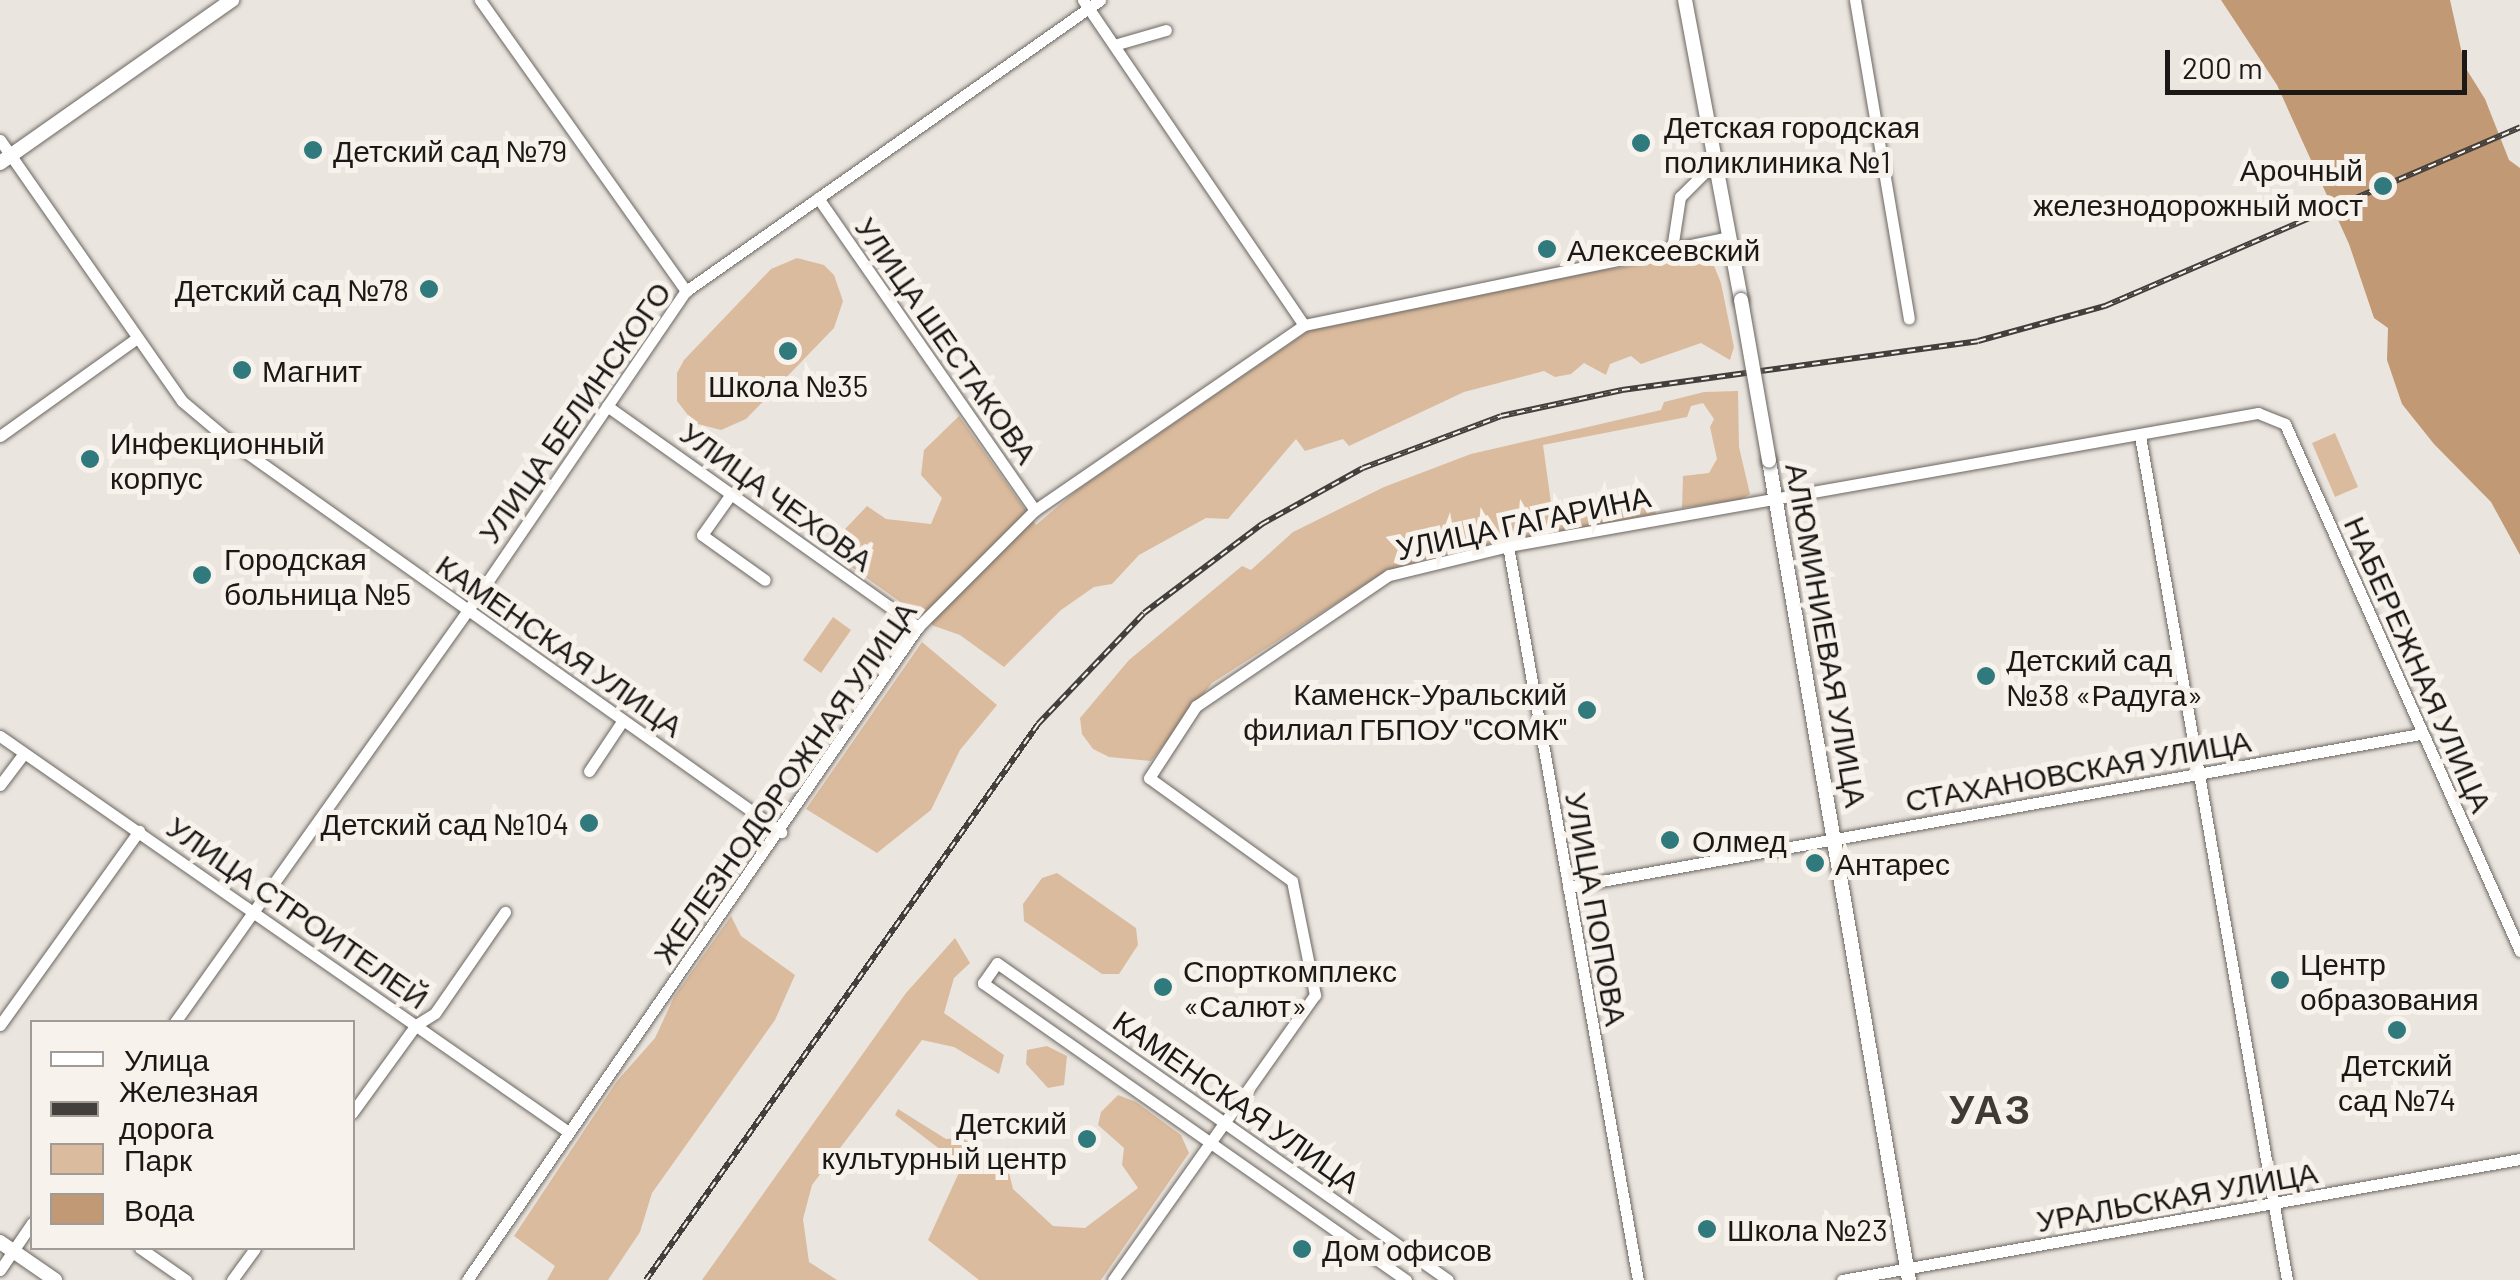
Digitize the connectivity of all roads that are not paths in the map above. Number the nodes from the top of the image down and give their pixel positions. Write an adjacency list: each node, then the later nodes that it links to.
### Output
1 (232, 0): 10 (main road)
2 (480, 0): 15 (street)
3 (1100, 0): 6 (street, УЛИЦА БЕЛИНСКОГО)
4 (1685, 0): 11 (main road, АЛЮМИНИЕВАЯ УЛИЦА)
5 (1855, 0): 16 (street)
6 (1086, 4): 8 (street); 12 (street, УЛИЦА БЕЛИНСКОГО)
7 (1166, 30): 8 (street)
8 (1114, 45): 17 (street)
9 (0, 140): 10 (street, КАМЕНСКАЯ УЛИЦА)
10 (5, 159): 18 (street, КАМЕНСКАЯ УЛИЦА)
11 (1715, 162): 13 (main road, АЛЮМИНИЕВАЯ УЛИЦА); 14 (street)
12 (818, 198): 15 (street, УЛИЦА БЕЛИНСКОГО); 25 (street, УЛИЦА ШЕСТАКОВА)
13 (1729, 238): 14 (street, ЖЕЛЕЗНОДОРОЖНАЯ УЛИЦА); 24 (main road, АЛЮМИНИЕВАЯ УЛИЦА, bridge)
14 (1672, 250): 17 (street, ЖЕЛЕЗНОДОРОЖНАЯ УЛИЦА)
15 (686, 291): 19 (street, УЛИЦА БЕЛИНСКОГО)
16 (1909, 318)
17 (1304, 325): 25 (street, ЖЕЛЕЗНОДОРОЖНАЯ УЛИЦА)
18 (136, 338): 21 (street); 28 (street, КАМЕНСКАЯ УЛИЦА)
19 (608, 406): 23 (street, УЛИЦА ЧЕХОВА); 28 (street, УЛИЦА БЕЛИНСКОГО)
20 (2258, 413): 22 (street, УЛИЦА ГАГАРИНА); 31 (street, НАБЕРЕЖНАЯ УЛИЦА)
21 (0, 436)
22 (2140, 436): 24 (street, УЛИЦА ГАГАРИНА); 35 (street)
23 (731, 494): 27 (street); 29 (street, УЛИЦА ЧЕХОВА)
24 (1776, 498): 26 (street, УЛИЦА ГАГАРИНА); 39 (main road, АЛЮМИНИЕВАЯ УЛИЦА)
25 (1035, 510): 29 (street, ЖЕЛЕЗНОДОРОЖНАЯ УЛИЦА)
26 (1508, 546): 40 (street, УЛИЦА ПОПОВА); 48 (street, УЛИЦА ГАГАРИНА)
27 (765, 580)
28 (468, 610): 30 (street, КАМЕНСКАЯ УЛИЦА); 41 (street, УЛИЦА БЕЛИНСКОГО)
29 (918, 627): 38 (street, ЖЕЛЕЗНОДОРОЖНАЯ УЛИЦА)
30 (623, 720): 34 (street); 38 (street, КАМЕНСКАЯ УЛИЦА)
31 (2420, 734): 35 (street, СТАХАНОВСКАЯ УЛИЦА); 43 (street, НАБЕРЕЖНАЯ УЛИЦА)
32 (0, 736): 33 (street, УЛИЦА СТРОИТЕЛЕЙ)
33 (23, 754): 36 (street); 37 (street, УЛИЦА СТРОИТЕЛЕЙ)
34 (589, 771)
35 (2201, 774): 39 (street, СТАХАНОВСКАЯ УЛИЦА); 52 (street)
36 (0, 785)
37 (138, 831): 41 (street, УЛИЦА СТРОИТЕЛЕЙ); 45 (street)
38 (780, 832): 49 (street, ЖЕЛЕЗНОДОРОЖНАЯ УЛИЦА)
39 (1834, 839): 40 (street, СТАХАНОВСКАЯ УЛИЦА); 58 (main road, АЛЮМИНИЕВАЯ УЛИЦА)
40 (1568, 886): 66 (street, УЛИЦА ПОПОВА)
41 (254, 912): 44 (street, УЛИЦА БЕЛИНСКОГО); 46 (street, УЛИЦА СТРОИТЕЛЕЙ)
42 (505, 912): 46 (street)
43 (2520, 951)
44 (176, 1020)
45 (0, 1025)
46 (416, 1025): 47 (street); 49 (street, УЛИЦА СТРОИТЕЛЕЙ)
47 (355, 1109)
48 (1224, 1122): 50 (street, УЛИЦА ГАГАРИНА); 50 (street, КАМЕНСКАЯ УЛИЦА); 65 (street, КАМЕНСКАЯ УЛИЦА)
49 (567, 1131): 62 (street, ЖЕЛЕЗНОДОРОЖНАЯ УЛИЦА)
50 (1209, 1142): 63 (street, УЛИЦА ГАГАРИНА); 64 (street, КАМЕНСКАЯ УЛИЦА)
51 (2520, 1160): 52 (street, УРАЛЬСКАЯ УЛИЦА)
52 (2273, 1203): 58 (street, УРАЛЬСКАЯ УЛИЦА); 68 (street)
53 (30, 1225): 54 (street)
54 (6, 1246): 57 (street); 59 (main road)
55 (143, 1250): 60 (street)
56 (254, 1250): 61 (street)
57 (0, 1270)
58 (1908, 1274): 67 (street, УРАЛЬСКАЯ УЛИЦА)
59 (55, 1280)
60 (186, 1280)
61 (232, 1280)
62 (467, 1280)
63 (1112, 1280)
64 (1406, 1280)
65 (1448, 1280)
66 (1638, 1280)
67 (1842, 1280)
68 (2287, 1280)

